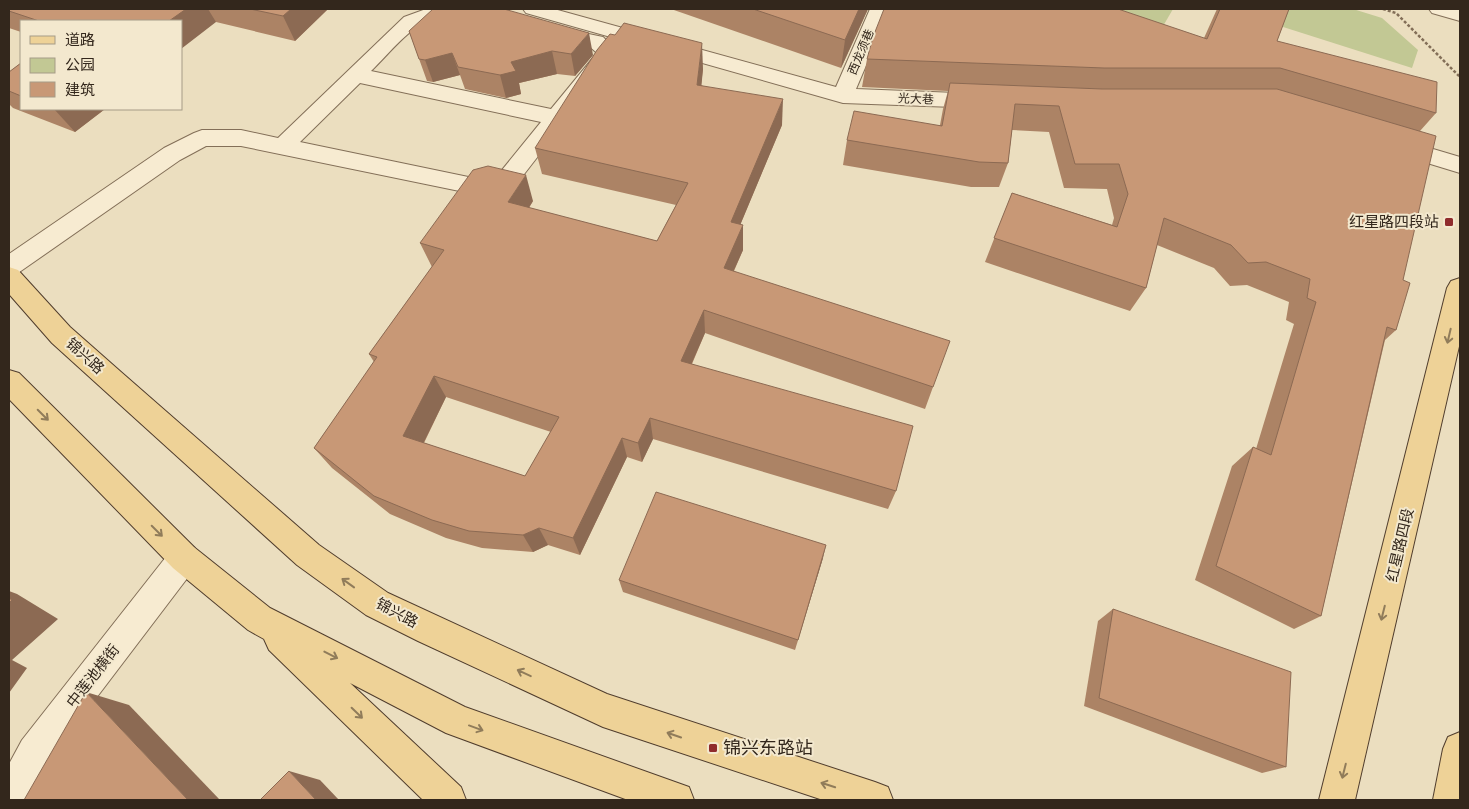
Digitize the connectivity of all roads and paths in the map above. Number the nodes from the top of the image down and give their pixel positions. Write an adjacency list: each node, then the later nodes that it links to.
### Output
1 (880, 9): 9 (street, 西龙须巷)
2 (1383, 9): 8 (path)
3 (1439, 9): 4 (street)
4 (1460, 15)
5 (527, 17): 9 (street, 光大巷); 11 (street)
6 (485, 18): 7 (street)
7 (356, 75): 11 (street); 13 (street)
8 (1460, 77)
9 (843, 96): 10 (street, 光大巷)
10 (1002, 102)
11 (558, 118): 13 (street)
12 (1375, 139): 14 (street)
13 (282, 147): 15 (street)
14 (1460, 165)
15 (9, 266)
16 (9, 277): 25 (main road, 锦兴路, one-way to 16)
17 (1460, 288): 26 (main road, 红星路四段, one-way to 26)
18 (9, 381): 19 (main road, one-way to 19)
19 (184, 558): 20 (main road); 22 (street, 中莲池横街)
20 (259, 619): 23 (main road, one-way to 23); 24 (main road, one-way to 24)
21 (1460, 749): 27 (main road)
22 (9, 799)
23 (448, 800)
24 (676, 800)
25 (875, 800)
26 (1337, 800)
27 (1452, 800)

